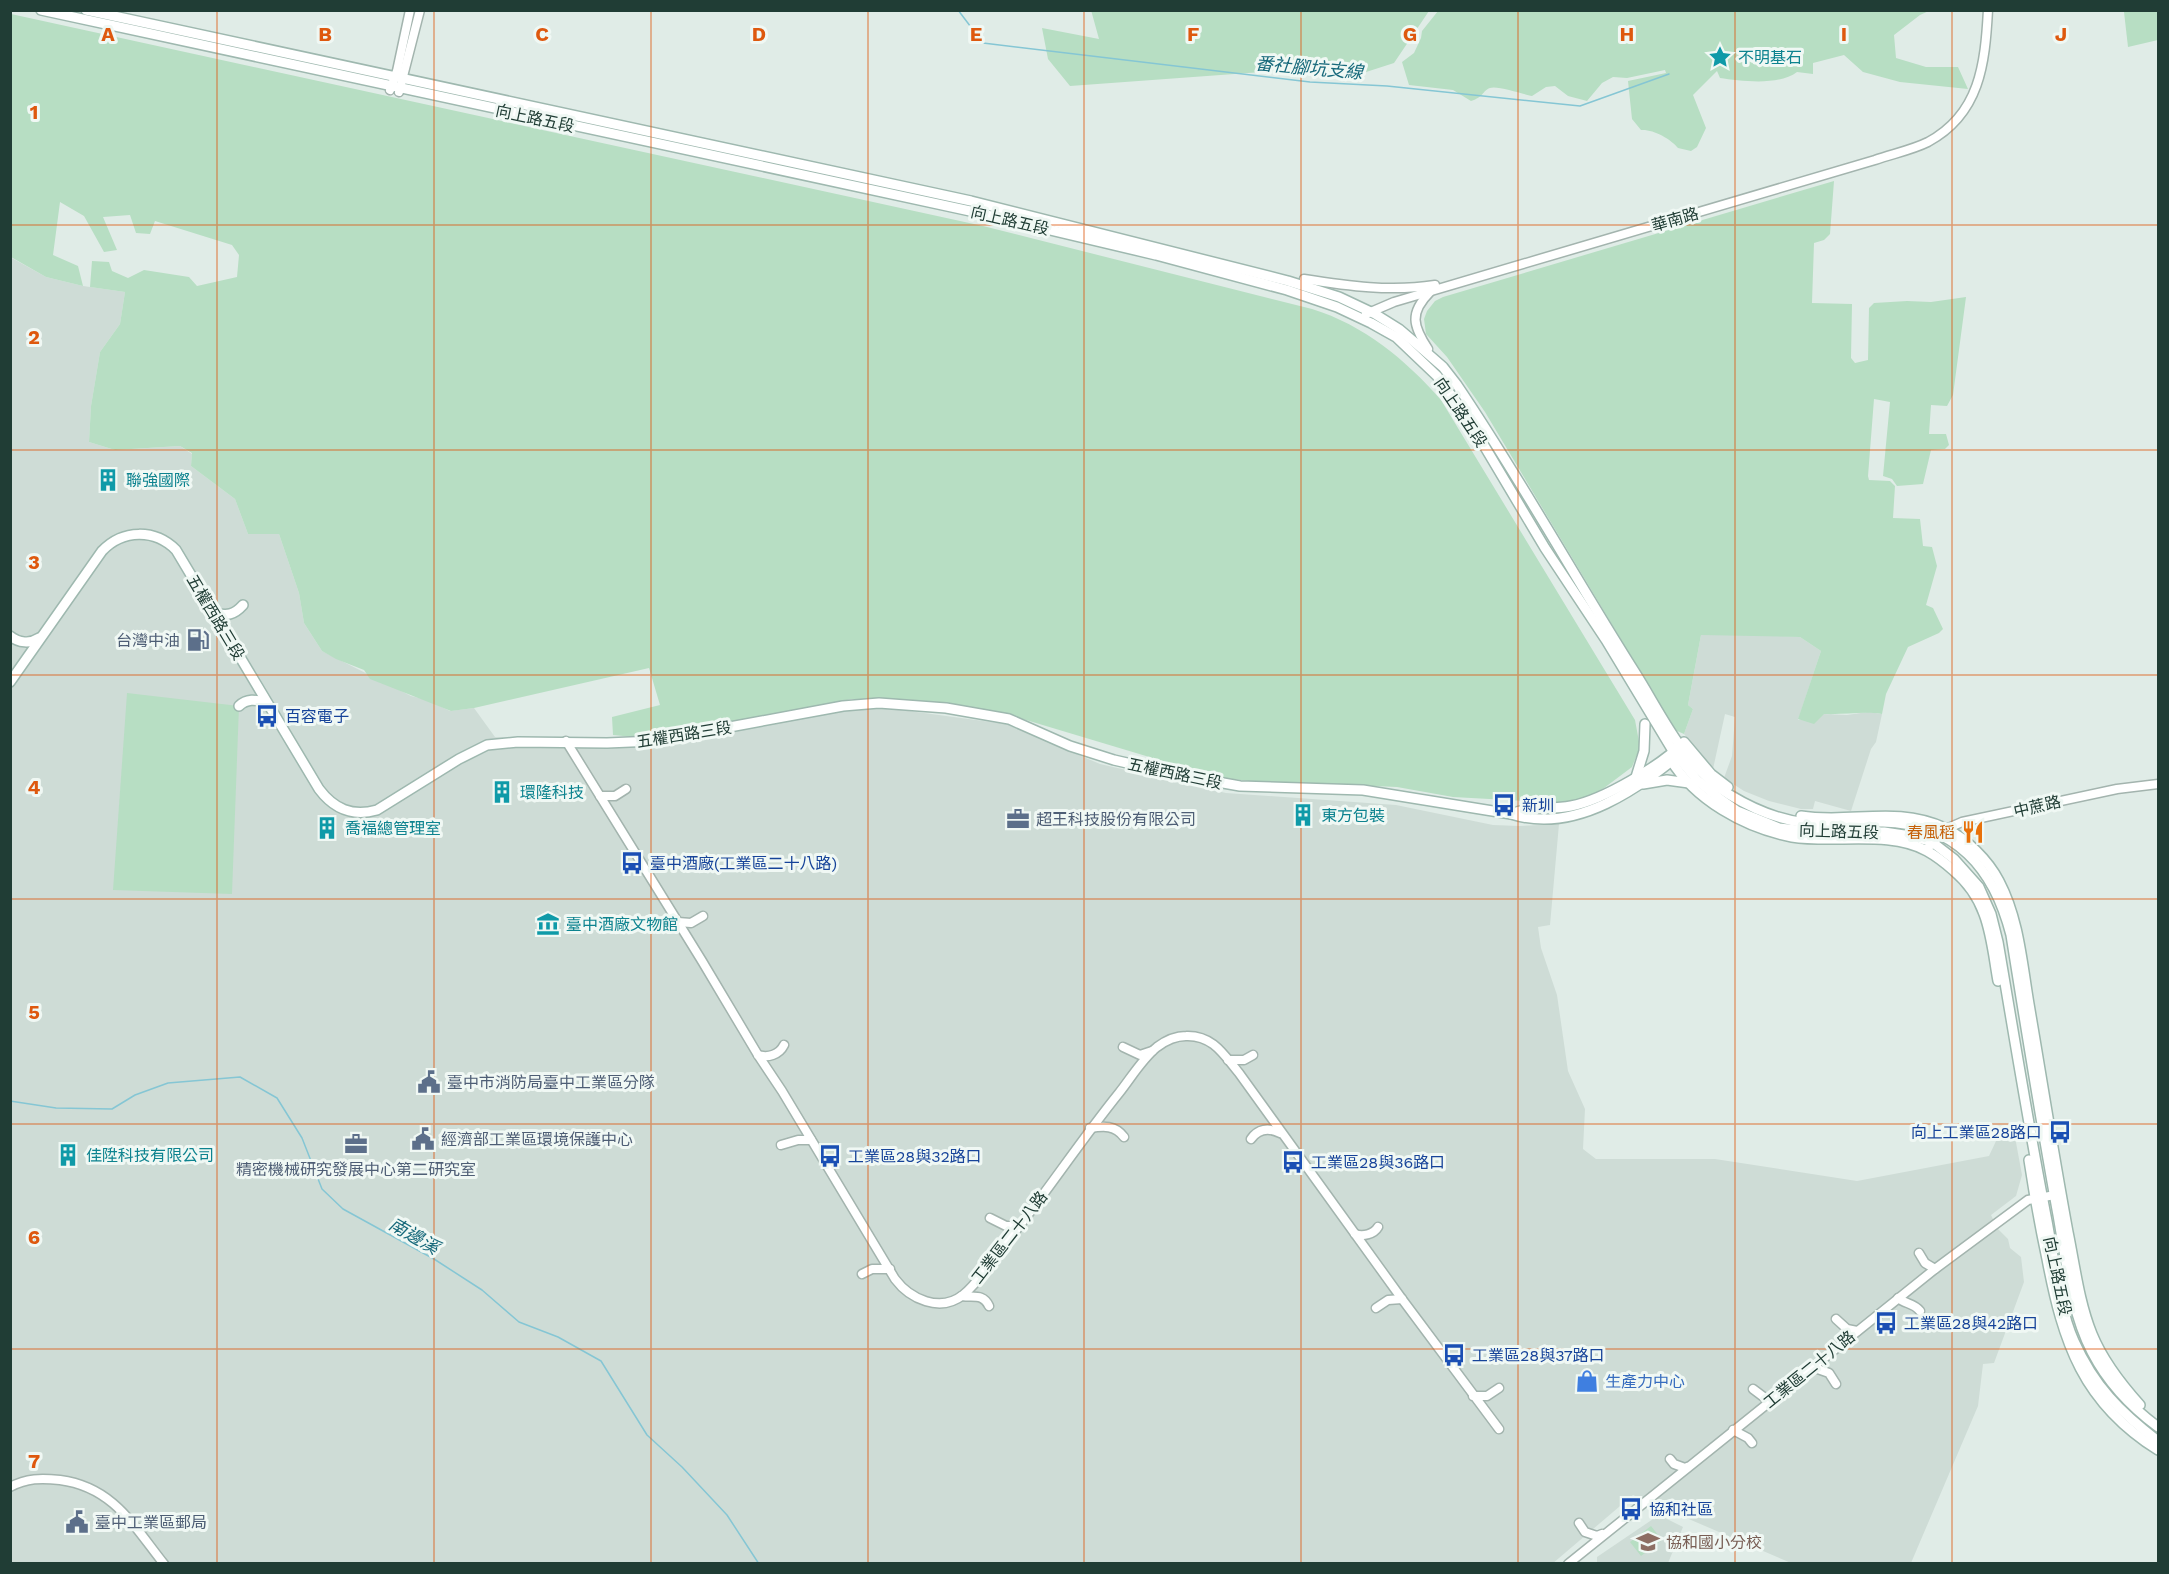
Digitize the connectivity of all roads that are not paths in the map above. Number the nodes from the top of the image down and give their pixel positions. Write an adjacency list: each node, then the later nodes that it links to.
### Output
1 (41, 10): 6 (main road, 向上路五段)
2 (86, 10): 6 (main road, 向上路五段)
3 (410, 10): 6 (street)
4 (420, 10): 6 (street)
5 (1988, 10): 8 (street, 華南路)
6 (396, 85): 10 (main road, 向上路五段); 11 (main road, 向上路五段)
7 (1304, 279): 8 (street)
8 (1462, 281): 9 (street, 華南路)
9 (1432, 290): 10 (street, 華南路); 12 (street)
10 (1371, 312): 11 (street, 華南路); 22 (main road, 向上路五段)
11 (1359, 317): 22 (main road, 向上路五段)
12 (1428, 349)
13 (243, 605): 14 (main road)
14 (215, 613): 16 (main road, 五權西路三段); 18 (main road, 五權西路三段)
15 (10, 636): 16 (main road)
16 (41, 636): 17 (main road, 五權西路三段)
17 (10, 682)
18 (266, 702): 19 (main road); 21 (main road, 五權西路三段)
19 (239, 706)
20 (1645, 724): 23 (main road)
21 (566, 741): 23 (main road, 五權西路三段); 27 (street, 工業區二十八路)
22 (1678, 751): 23 (main road, 五權西路三段); 24 (main road, 向上路五段); 29 (main road, 向上路五段); 31 (main road, 向上路五段)
23 (1638, 781): 24 (main road)
24 (1689, 783): 31 (main road, 向上路五段)
25 (2158, 784): 28 (street, 中蔗路)
26 (626, 789): 27 (street)
27 (600, 796): 33 (street, 工業區二十八路)
28 (1962, 822): 29 (street, 中蔗路); 30 (street)
29 (1943, 832): 30 (main road, 向上路五段); 31 (street, 中蔗路); 46 (main road, 向上路五段)
30 (1960, 837): 46 (main road, 向上路五段)
31 (1929, 846): 47 (main road, 向上路五段)
32 (703, 916): 33 (street)
33 (678, 922): 37 (street, 工業區二十八路)
34 (784, 1045): 37 (street)
35 (1123, 1047): 36 (street)
36 (1152, 1051): 39 (street, 工業區二十八路); 40 (street, 工業區二十八路)
37 (758, 1055): 44 (street, 工業區二十八路)
38 (1252, 1055): 39 (street)
39 (1228, 1060): 41 (street, 工業區二十八路)
40 (1090, 1128): 42 (street); 49 (street, 工業區二十八路)
41 (1282, 1135): 43 (street); 51 (street, 工業區二十八路)
42 (1124, 1137)
43 (1251, 1139)
44 (811, 1140): 45 (street); 53 (street, 工業區二十八路)
45 (782, 1145)
46 (2057, 1194): 47 (street, 工業區二十八路); 70 (main road, 向上路五段); 71 (main road, 向上路五段)
47 (2039, 1197): 54 (street, 工業區二十八路); 74 (main road, 向上路五段); 76 (main road, 向上路五段)
48 (990, 1218): 49 (street)
49 (1021, 1225): 56 (street, 工業區二十八路)
50 (1378, 1227): 51 (street)
51 (1356, 1234): 58 (street, 工業區二十八路)
52 (1919, 1253): 54 (street)
53 (890, 1269): 55 (street); 56 (street, 工業區二十八路)
54 (1935, 1269): 57 (street, 工業區二十八路)
55 (862, 1274)
56 (962, 1296): 59 (street)
57 (1898, 1298): 61 (street); 63 (street, 工業區二十八路)
58 (1402, 1299): 60 (street); 68 (street, 工業區二十八路)
59 (989, 1306)
60 (1376, 1308)
61 (1920, 1311)
62 (1836, 1319): 63 (street)
63 (1857, 1331): 64 (street, 工業區二十八路)
64 (1812, 1367): 65 (street); 69 (street, 工業區二十八路)
65 (1836, 1384)
66 (1499, 1388): 68 (street)
67 (1753, 1389): 69 (street)
68 (1473, 1396): 72 (street, 工業區二十八路)
69 (1771, 1400): 73 (street, 工業區二十八路)
70 (2158, 1419)
71 (2158, 1427)
72 (1499, 1429)
73 (1734, 1430): 75 (street); 78 (street, 工業區二十八路)
74 (2158, 1441)
75 (1752, 1443)
76 (2158, 1450)
77 (1670, 1459): 78 (street)
78 (1688, 1467): 81 (street, 工業區二十八路)
79 (10, 1487): 82 (street)
80 (1579, 1523): 81 (street)
81 (1605, 1533): 83 (street, 工業區二十八路)
82 (164, 1563)
83 (1568, 1563)

